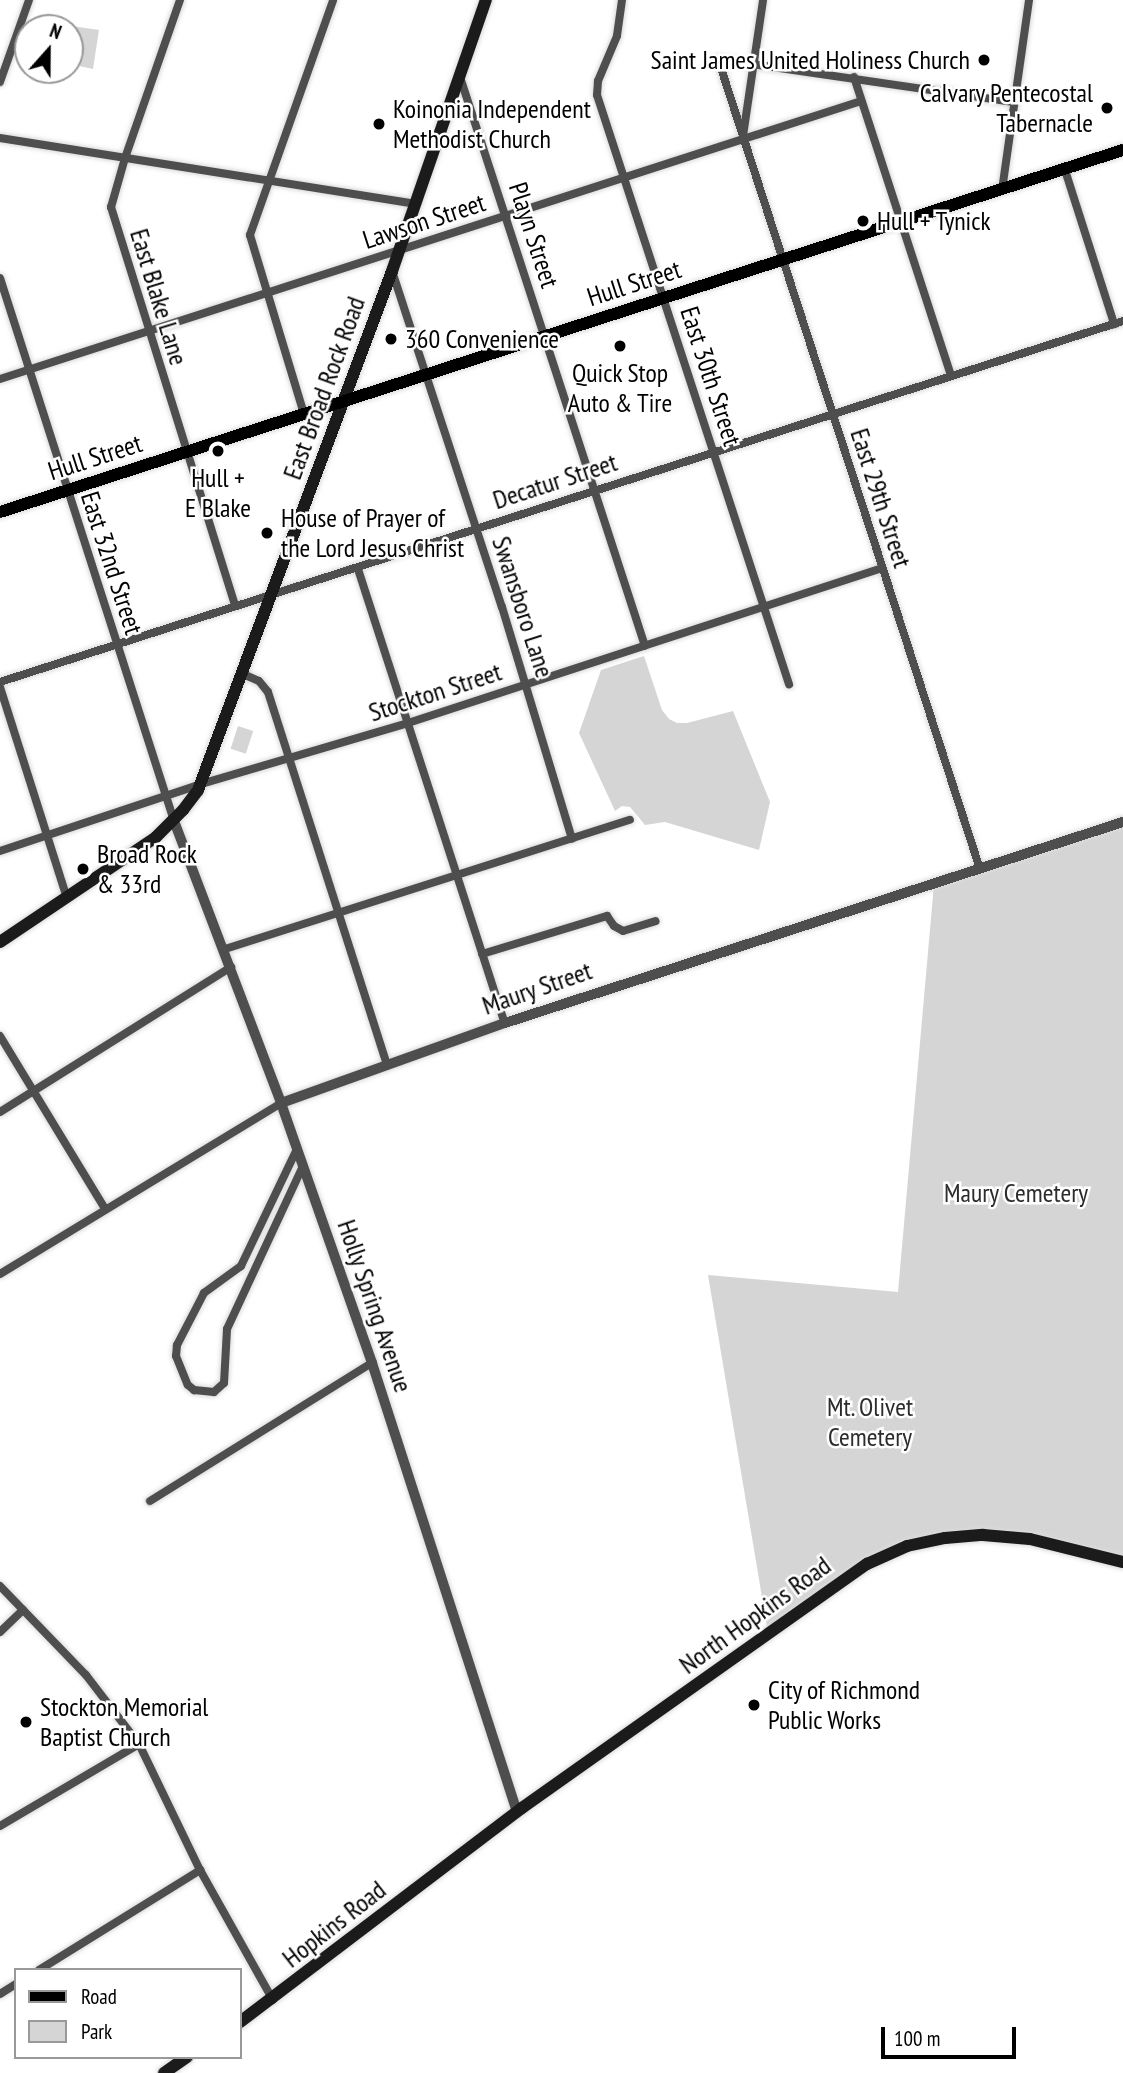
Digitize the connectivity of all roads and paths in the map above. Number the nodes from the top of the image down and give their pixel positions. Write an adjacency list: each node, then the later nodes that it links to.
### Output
1 (29, 0): 11 (street)
2 (180, 0): 17 (street, East Blake Lane)
3 (333, 0): 20 (street)
4 (486, 0): 9 (main road, East Broad Rock Road)
5 (622, 0): 19 (street, East 30th Street)
6 (764, 0): 8 (street, East 29th Street)
7 (1029, 0): 13 (street)
8 (754, 63): 10 (street); 15 (street, East 29th Street); 15 (street, East 29th Street)
9 (460, 77): 22 (main road, East Broad Rock Road); 23 (street, Playn Street)
10 (854, 78): 12 (street); 13 (street)
11 (0, 82)
12 (861, 101): 15 (street, Lawson Street); 24 (street)
13 (1013, 103): 21 (street)
14 (0, 138): 17 (street)
15 (743, 139): 19 (street, Lawson Street); 26 (street, East 29th Street)
16 (1123, 150): 18 (main road, Hull Street)
17 (125, 158): 20 (street); 33 (street, East Blake Lane)
18 (1065, 170): 21 (main road, Hull Street); 32 (street)
19 (624, 178): 23 (street, Lawson Street); 30 (street, East 30th Street)
20 (270, 182): 22 (street); 29 (street)
21 (1002, 190): 24 (main road, Hull Street)
22 (415, 204): 25 (main road, East Broad Rock Road)
23 (506, 217): 25 (street, Lawson Street); 34 (street, Playn Street)
24 (899, 221): 26 (main road, Hull Street); 37 (street)
25 (399, 251): 27 (main road, East Broad Rock Road); 29 (street, Lawson Street)
26 (781, 260): 30 (main road, Hull Street); 41 (street, East 29th Street)
27 (392, 271): 36 (street, Swansboro Lane); 39 (main road, East Broad Rock Road)
28 (0, 278): 35 (street, East 32nd Street)
29 (265, 294): 33 (street, Lawson Street); 40 (street)
30 (663, 298): 34 (main road, Hull Street); 42 (street, East 30th Street)
31 (1123, 321): 32 (street, Decatur Street)
32 (1114, 324): 37 (street, Decatur Street)
33 (148, 332): 35 (street, Lawson Street); 43 (street, East Blake Lane)
34 (545, 336): 36 (main road, Hull Street); 45 (street, Playn Street)
35 (29, 370): 38 (street, Lawson Street); 44 (street, East 32nd Street)
36 (427, 375): 39 (main road, Hull Street); 47 (street, Swansboro Lane)
37 (951, 376): 41 (street, Decatur Street)
38 (0, 379)
39 (342, 402): 40 (main road, Hull Street); 50 (main road, East Broad Rock Road)
40 (304, 414): 43 (main road, Hull Street)
41 (832, 414): 42 (street, Decatur Street); 48 (street, East 29th Street)
42 (714, 451): 45 (street, Decatur Street); 52 (street, East 30th Street)
43 (185, 452): 44 (main road, Hull Street); 51 (street, East Blake Lane)
44 (67, 490): 46 (main road, Hull Street); 53 (street, East 32nd Street)
45 (595, 491): 47 (street, Decatur Street); 54 (street, Playn Street)
46 (0, 512)
47 (476, 529): 49 (street, Decatur Street); 58 (street, Swansboro Lane)
48 (882, 568): 52 (street, Stockton Street); 70 (street, East 29th Street)
49 (358, 569): 50 (street, Decatur Street); 60 (street)
50 (272, 594): 51 (street, Decatur Street); 55 (main road, East Broad Rock Road)
51 (235, 606): 53 (street, Decatur Street)
52 (764, 606): 54 (street, Stockton Street); 57 (street, East 30th Street)
53 (117, 645): 56 (street, Decatur Street); 63 (street, East 32nd Street)
54 (645, 646): 58 (street, Stockton Street)
55 (243, 674): 61 (street); 62 (main road, East Broad Rock Road)
56 (0, 682)
57 (789, 684)
58 (526, 685): 60 (street, Stockton Street); 68 (street, Swansboro Lane)
59 (0, 687): 67 (street)
60 (408, 723): 61 (street, Stockton Street); 71 (street)
61 (289, 760): 62 (street, Stockton Street); 73 (street)
62 (201, 784): 63 (street, Stockton Street); 65 (main road, East Broad Rock Road)
63 (166, 796): 65 (street, East 32nd Street); 67 (street, Stockton Street)
64 (630, 820): 68 (street)
65 (174, 821): 72 (main road, East Broad Rock Road); 76 (street, Holly Spring Avenue)
66 (1123, 822): 70 (street, Maury Street)
67 (48, 836): 69 (street, Stockton Street); 72 (street)
68 (572, 839): 71 (street)
69 (0, 851)
70 (980, 869): 79 (street, Maury Street)
71 (457, 877): 73 (street); 77 (street)
72 (67, 898): 75 (main road, East Broad Rock Road)
73 (340, 913): 76 (street); 81 (street)
74 (655, 921): 77 (street)
75 (0, 942)
76 (225, 949): 78 (street, Holly Spring Avenue)
77 (482, 954): 79 (street)
78 (231, 967): 82 (street); 83 (street, Holly Spring Avenue)
79 (505, 1023): 81 (street, Maury Street)
80 (0, 1037): 82 (street)
81 (387, 1064): 83 (street, Maury Street)
82 (33, 1091): 84 (street); 87 (street)
83 (281, 1103): 85 (street, Holly Spring Avenue); 87 (street, Maury Street)
84 (0, 1112)
85 (297, 1149): 86 (street, Holly Spring Avenue); 86 (street)
86 (302, 1168): 89 (street, Holly Spring Avenue)
87 (105, 1209): 88 (street, Maury Street)
88 (0, 1274)
89 (372, 1363): 90 (street); 96 (street, Holly Spring Avenue)
90 (150, 1501)
91 (1123, 1563): 96 (main road, North Hopkins Road)
92 (0, 1586): 93 (street)
93 (23, 1610): 94 (street); 95 (street)
94 (0, 1632)
95 (139, 1744): 97 (street); 99 (street)
96 (517, 1812): 98 (main road, North Hopkins Road)
97 (0, 1826)
98 (455, 1859): 101 (main road, Hopkins Road)
99 (200, 1870): 100 (street); 101 (street)
100 (42, 1968)
101 (273, 2000): 102 (main road, Hopkins Road)
102 (242, 2021)
103 (184, 2059): 104 (main road)
104 (164, 2073)

